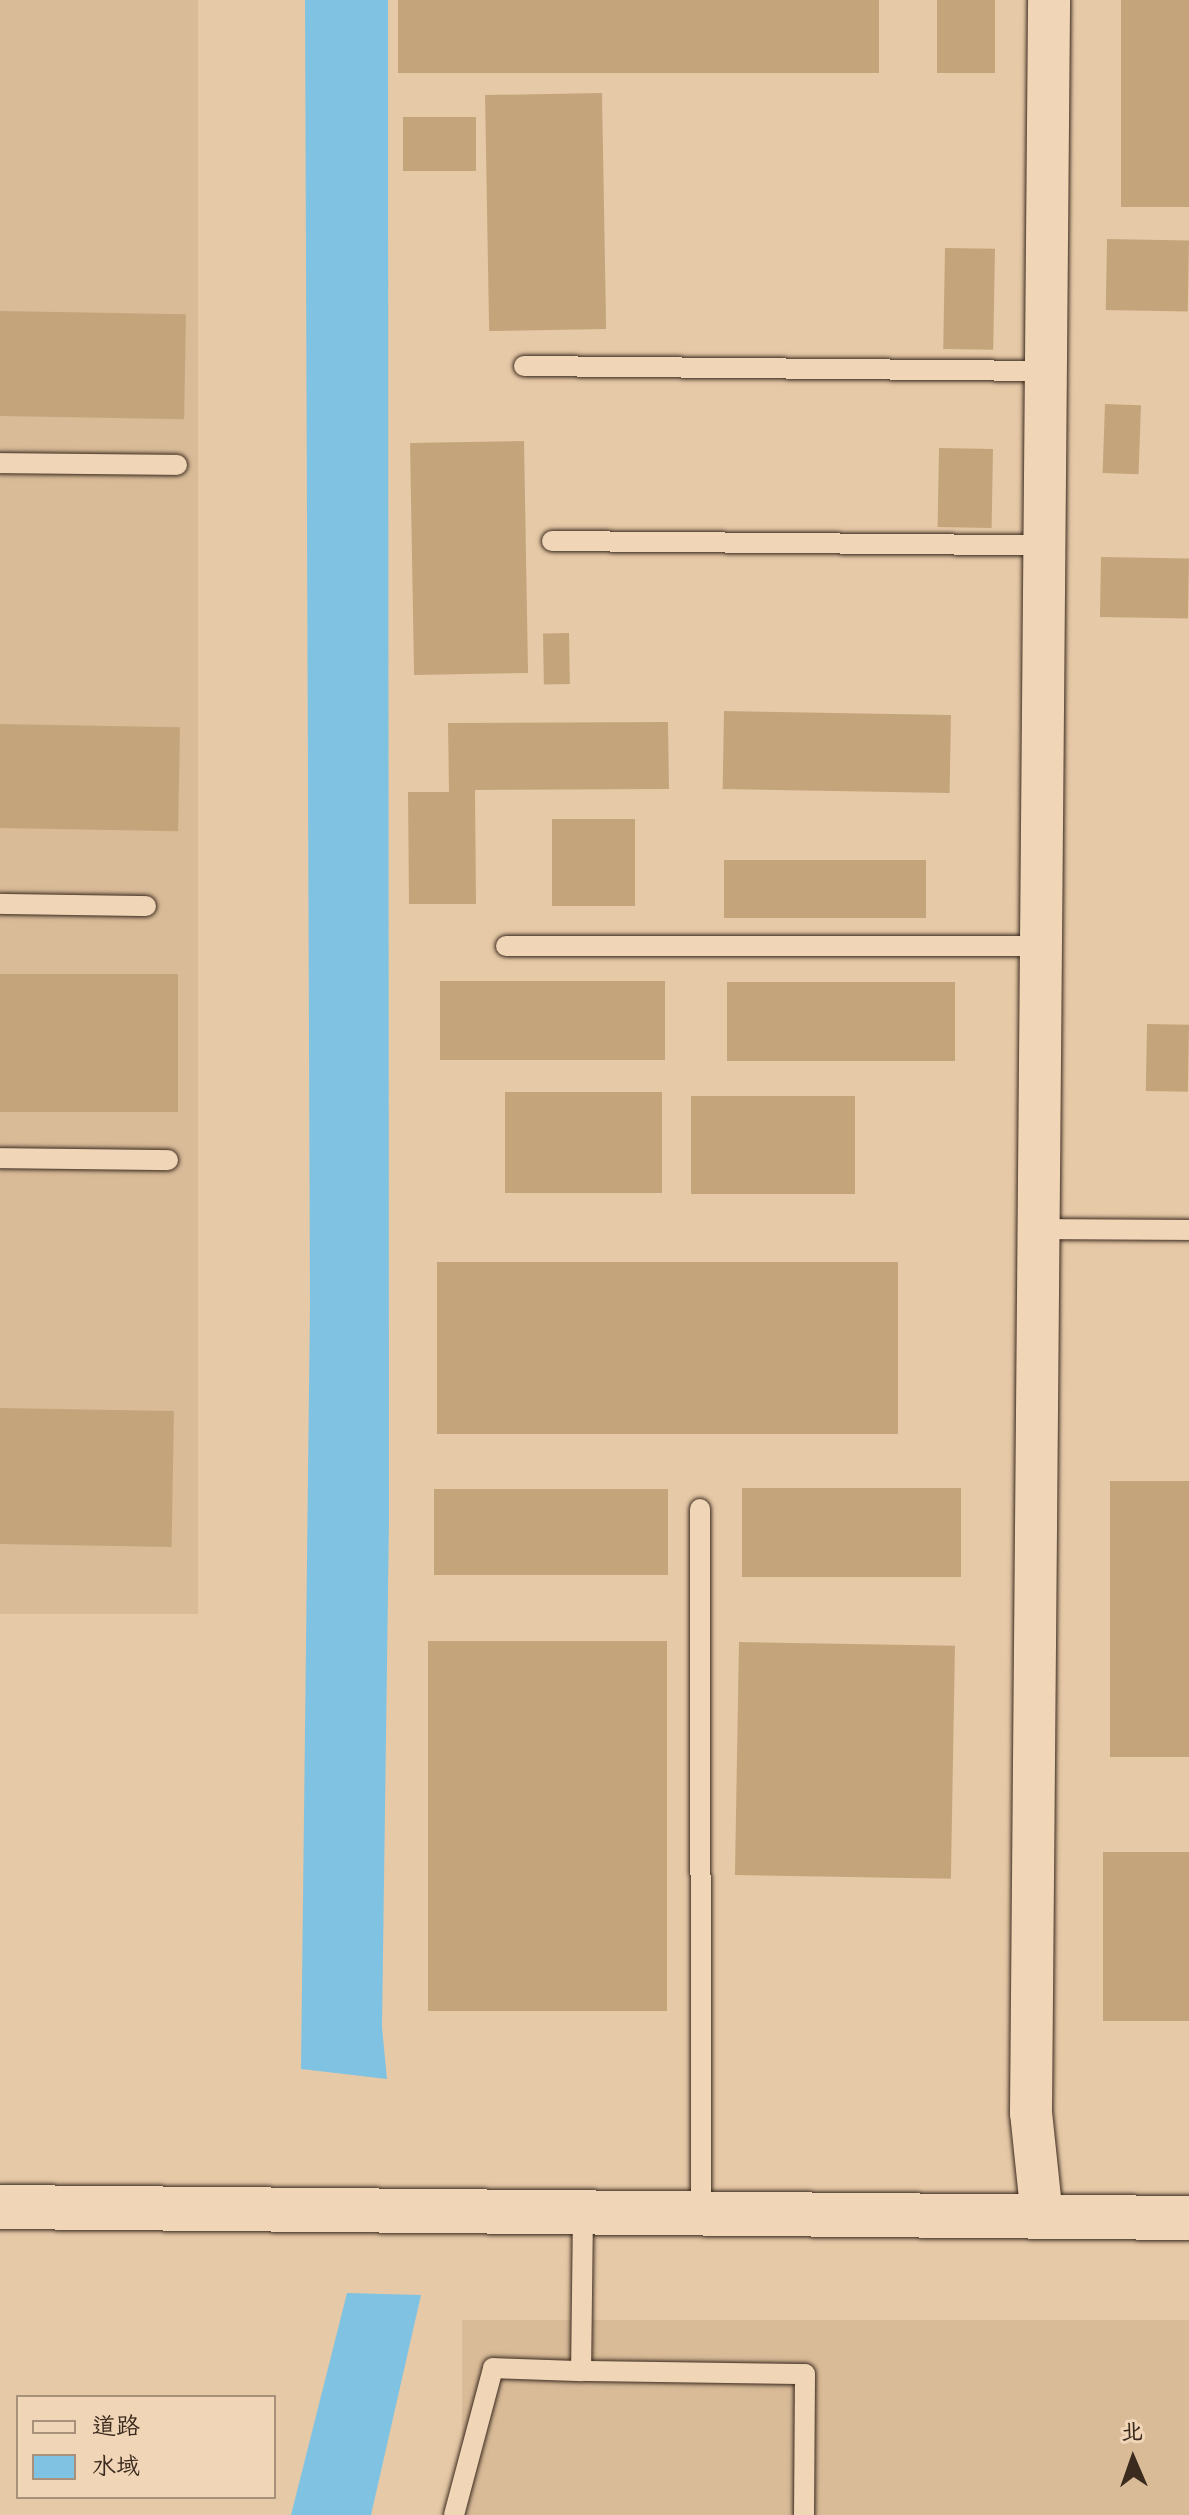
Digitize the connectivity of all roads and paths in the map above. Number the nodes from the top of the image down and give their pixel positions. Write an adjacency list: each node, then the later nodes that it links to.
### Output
1 (1049, 0): 3 (street)
2 (524, 366): 3 (lane)
3 (1046, 371): 7 (street)
4 (0, 463): 5 (lane)
5 (177, 465)
6 (552, 541): 7 (lane)
7 (1045, 545): 11 (street)
8 (0, 904): 9 (lane)
9 (146, 906)
10 (506, 946): 11 (lane)
11 (1041, 946): 14 (street)
12 (0, 1158): 13 (lane)
13 (168, 1160)
14 (1039, 1229): 15 (lane); 20 (street)
15 (1189, 1230)
16 (700, 1509): 19 (lane)
17 (0, 2207): 18 (street)
18 (583, 2212): 19 (street); 22 (lane)
19 (701, 2213): 20 (street)
20 (1042, 2217): 21 (street)
21 (1189, 2218)
22 (581, 2371): 23 (lane); 24 (lane)
23 (454, 2515)
24 (804, 2515)

